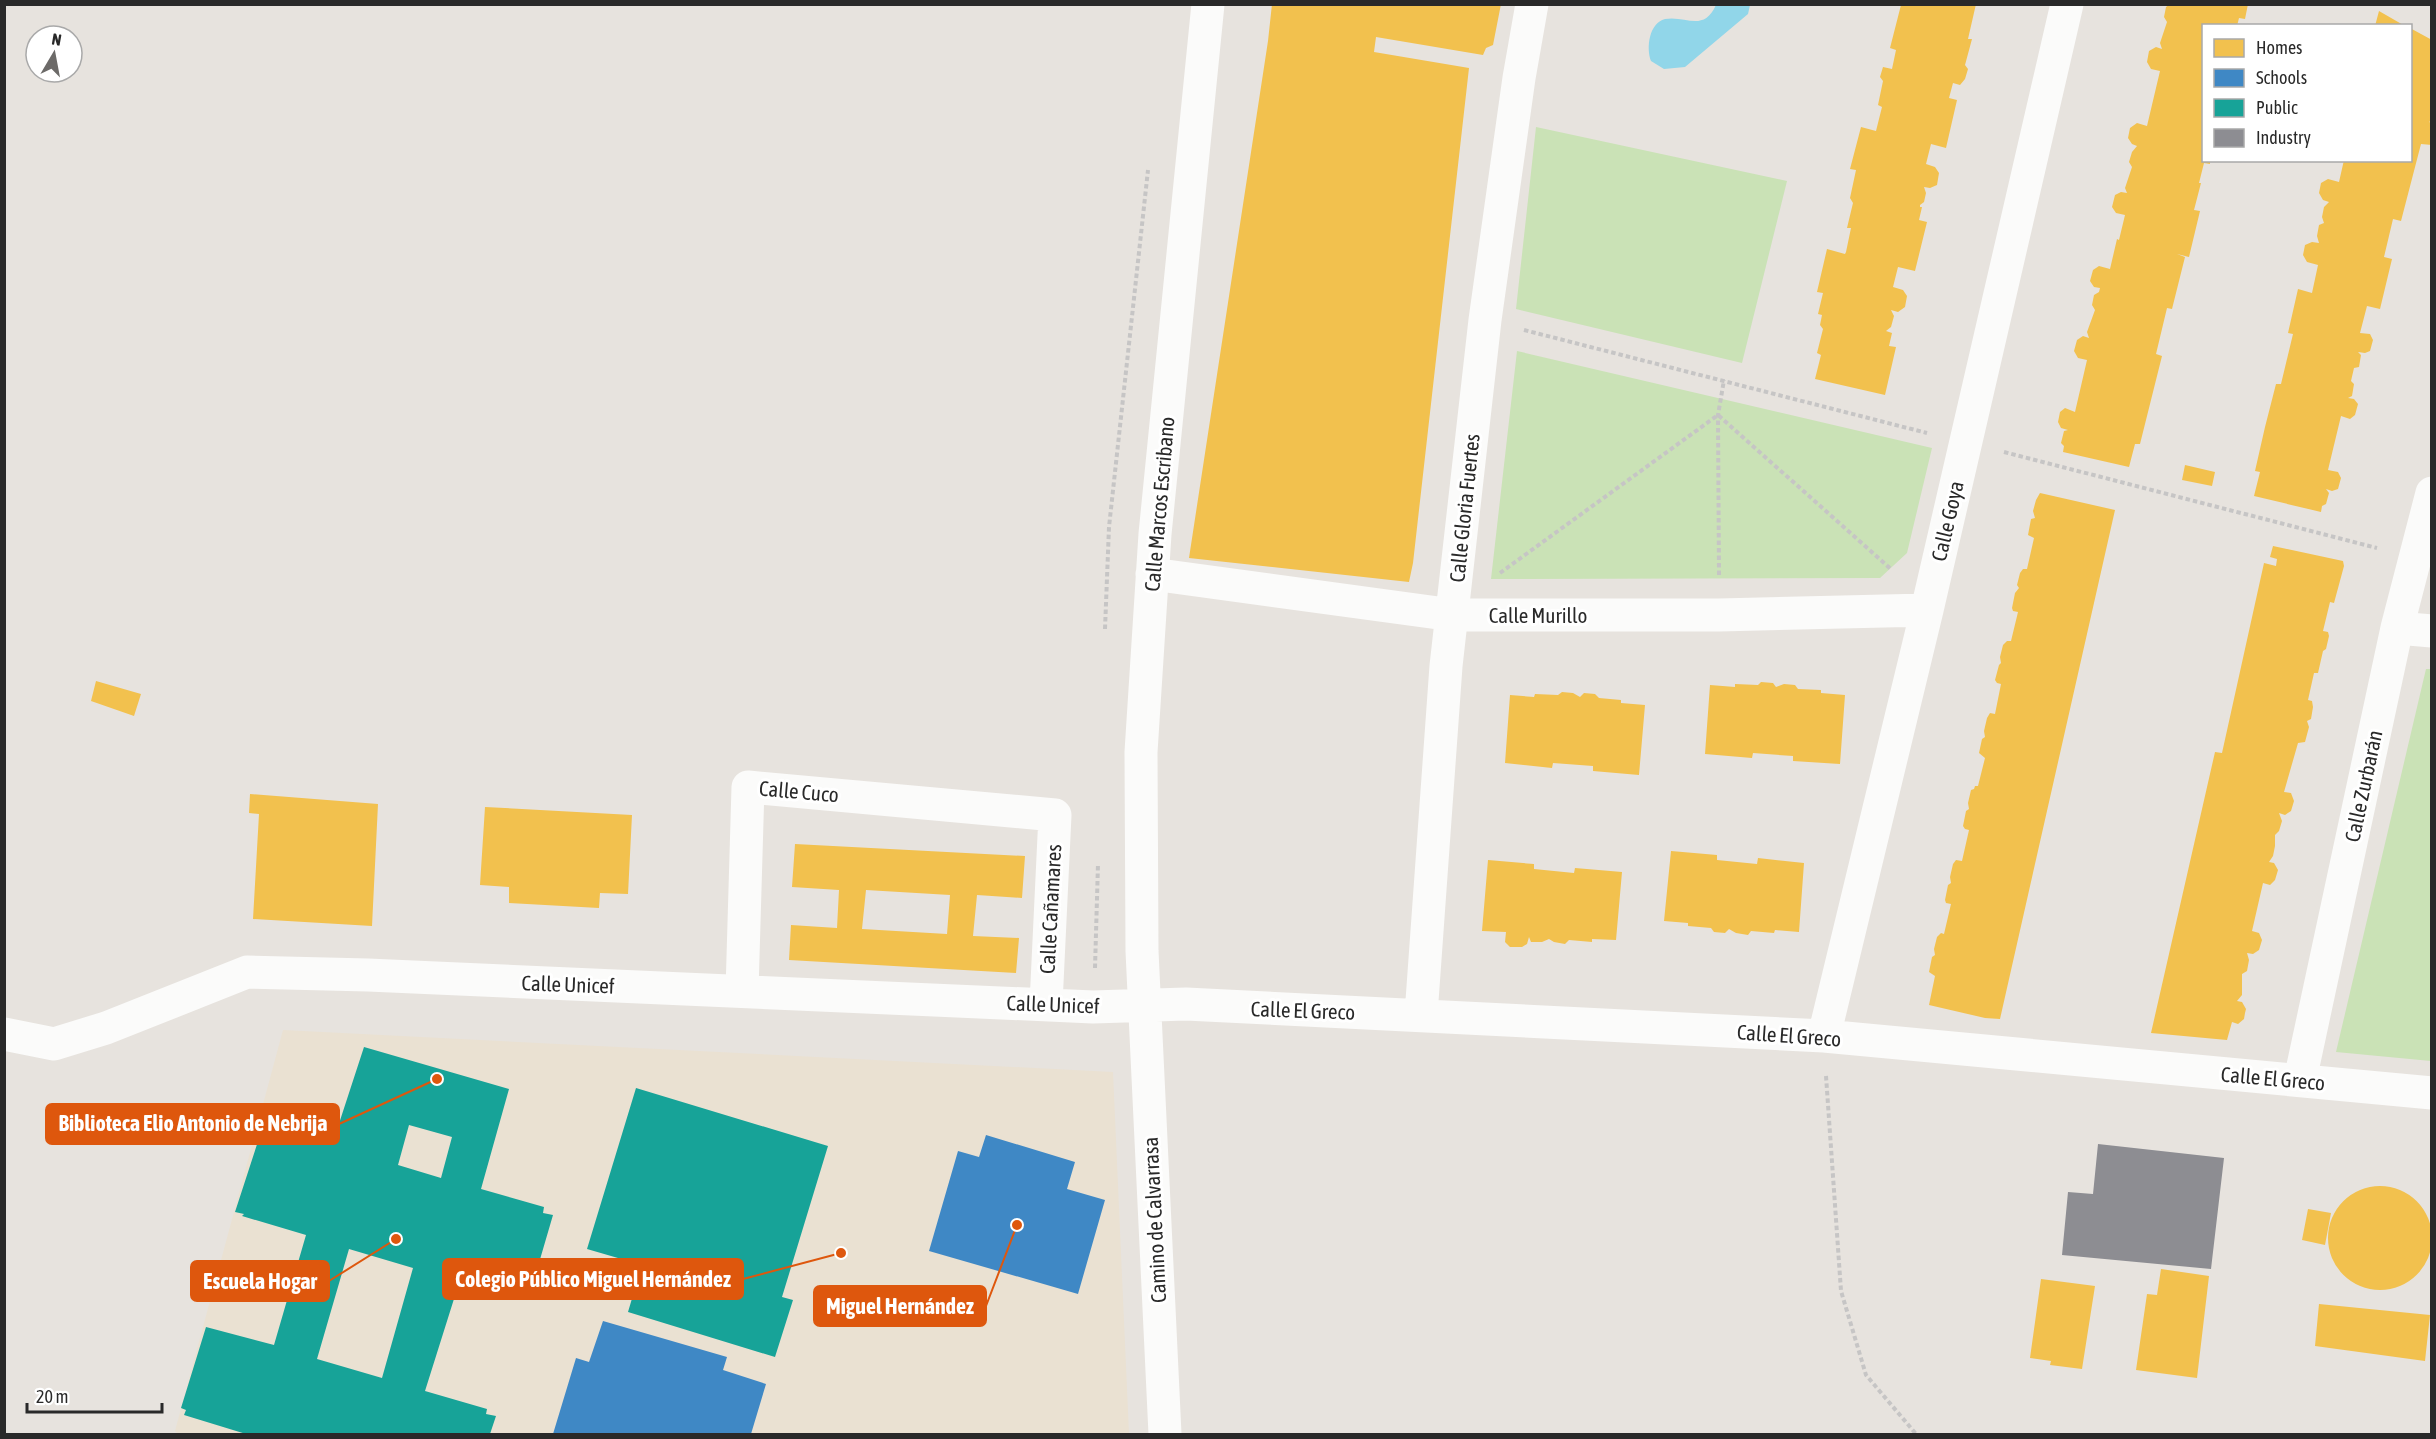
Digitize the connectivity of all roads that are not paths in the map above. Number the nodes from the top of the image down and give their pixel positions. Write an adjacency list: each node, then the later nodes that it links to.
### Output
1 (1208, 4): 5 (street, Calle Marcos Escribano)
2 (1533, 4): 7 (street, Calle Gloria Fuertes)
3 (2067, 4): 6 (street, Calle Goya)
4 (2432, 493): 8 (street, Calle Zurbarán)
5 (1152, 574): 7 (street, Calle Murillo); 13 (street, Calle Marcos Escribano)
6 (1927, 610): 7 (street, Calle Murillo); 16 (street, Calle Goya)
7 (1453, 615): 14 (street, Calle Gloria Fuertes)
8 (2397, 628): 9 (street); 17 (street, Calle Zurbarán)
9 (2432, 632)
10 (1055, 815): 11 (street, Calle Cuco); 12 (street, Calle Cañamares)
11 (742, 991): 12 (street, Calle Unicef); 15 (street, Calle Unicef)
12 (1046, 1004): 13 (street, Calle Unicef)
13 (1144, 1006): 14 (street, Calle El Greco); 19 (street, Camino de Calvarrasa)
14 (1421, 1015): 16 (street, Calle El Greco)
15 (4, 1034)
16 (1824, 1036): 17 (street, Calle El Greco)
17 (2300, 1080): 18 (street, Calle El Greco)
18 (2432, 1093)
19 (1165, 1434)

